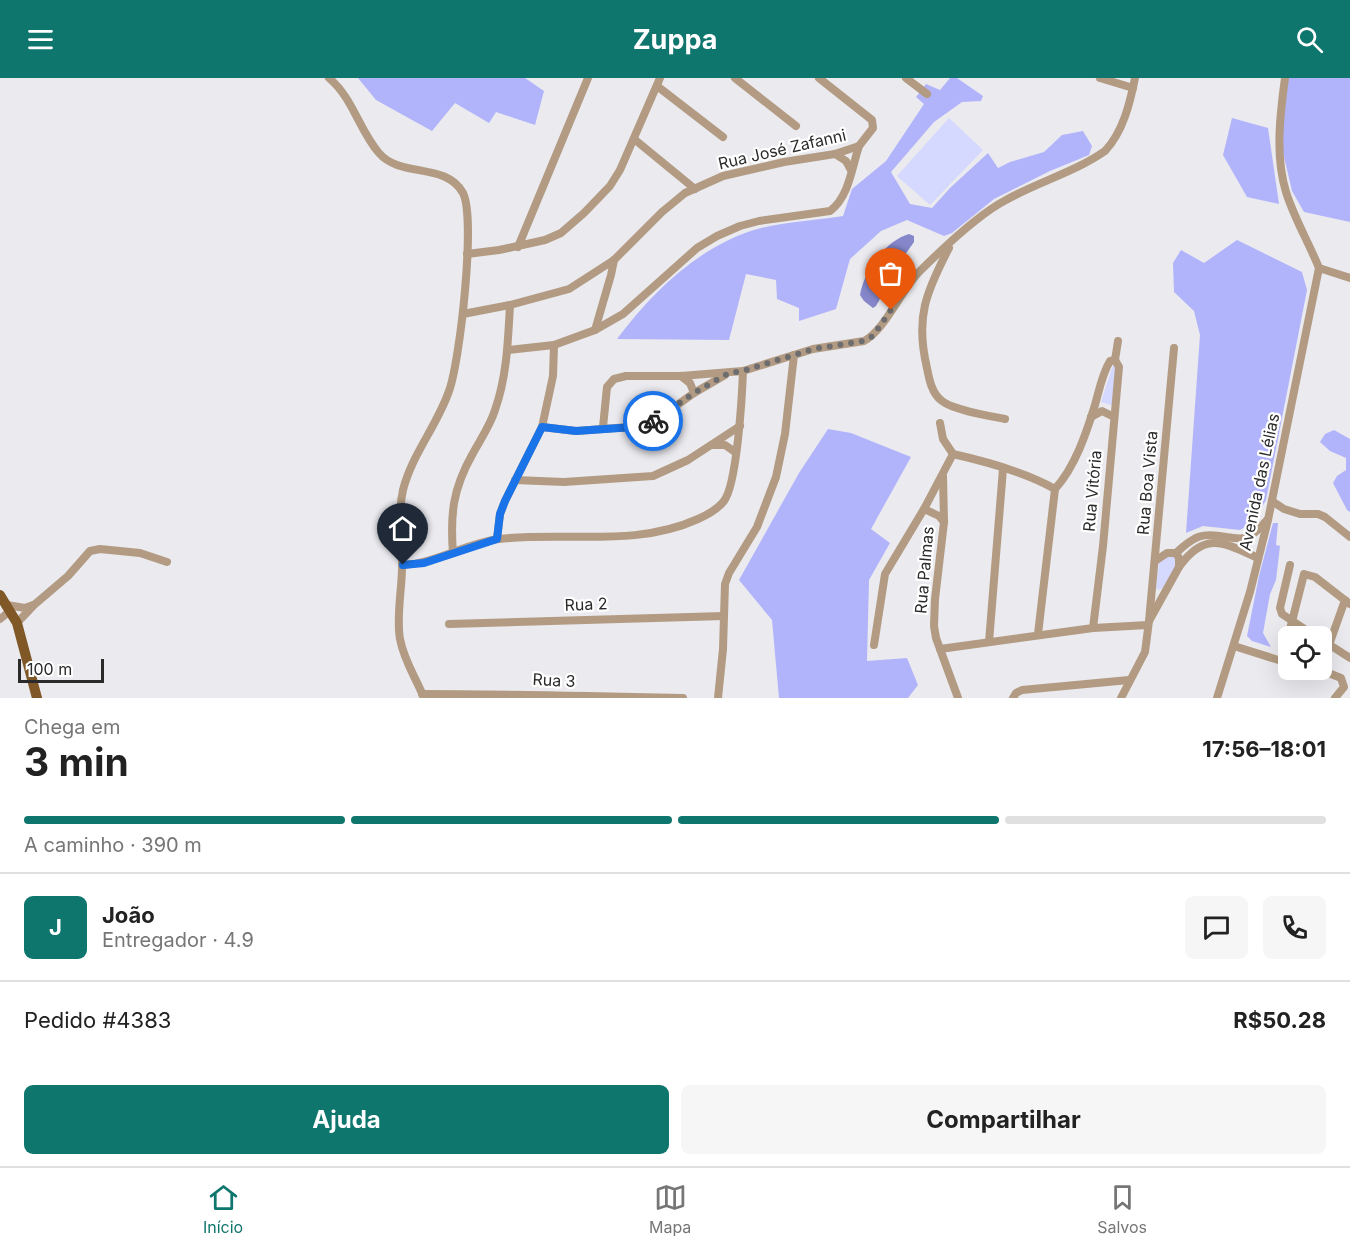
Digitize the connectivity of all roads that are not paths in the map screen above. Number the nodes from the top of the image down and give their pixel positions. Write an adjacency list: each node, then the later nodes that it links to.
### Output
1 (329, 78): 21 (street)
2 (588, 78): 20 (street)
3 (735, 78): 12 (street)
4 (819, 78): 15 (street, Rua José Zafanni)
5 (906, 78): 11 (street)
6 (1100, 78): 10 (street)
7 (1135, 78): 10 (street)
8 (1285, 78): 23 (street)
9 (658, 82): 13 (street); 14 (street)
10 (1133, 88): 19 (street)
11 (927, 94)
12 (796, 126)
13 (723, 136)
14 (634, 139): 18 (street); 20 (street)
15 (859, 147): 16 (street, Rua José Zafanni); 17 (street)
16 (835, 154): 17 (street); 18 (street, Rua José Zafanni)
17 (851, 170): 30 (street)
18 (695, 189): 22 (street, Rua José Zafanni)
19 (952, 242): 36 (street); 44 (street)
20 (518, 247): 21 (street)
21 (467, 254): 29 (street)
22 (614, 260): 24 (street, Rua José Zafanni); 26 (street)
23 (1319, 268): 25 (street); 56 (street, Avenida das Lélias)
24 (590, 277): 26 (street); 28 (street, Rua José Zafanni)
25 (1350, 278)
26 (607, 290): 27 (street)
27 (603, 303): 30 (street); 31 (street)
28 (510, 305): 29 (street, Rua José Zafanni); 35 (street)
29 (464, 314): 67 (street)
30 (619, 316): 31 (street)
31 (595, 330): 33 (street)
32 (1119, 341): 37 (street)
33 (554, 345): 35 (street); 47 (street)
34 (1173, 348): 65 (street, Rua Boa Vista)
35 (508, 350): 62 (street)
36 (794, 355): 38 (street); 76 (street)
37 (1114, 360): 42 (street); 43 (street, Rua Vitória)
38 (743, 371): 39 (street); 46 (street)
39 (729, 373): 40 (street); 41 (street)
40 (681, 376): 41 (street); 48 (street)
41 (694, 393): 48 (street)
42 (1091, 417): 43 (street); 55 (street)
43 (1114, 417): 84 (street, Rua Vitória)
44 (1005, 419)
45 (940, 423): 51 (street)
46 (740, 426): 49 (street); 50 (street)
47 (542, 427): 48 (street); 54 (street)
48 (603, 427)
49 (712, 445): 50 (street); 54 (street)
50 (735, 452): 61 (street)
51 (953, 454): 52 (street); 53 (street)
52 (1003, 469): 55 (street); 87 (street)
53 (943, 476): 57 (street); 59 (street, Rua Palmas)
54 (515, 480): 61 (street)
55 (1055, 489): 86 (street)
56 (1272, 501): 58 (street, Avenida das Lélias); 60 (street)
57 (924, 509): 59 (street); 88 (street)
58 (1268, 520): 63 (street); 64 (street, Avenida das Lélias)
59 (944, 522): 91 (street, Rua Palmas)
60 (1350, 537)
61 (497, 539): 62 (street)
62 (453, 553): 67 (street)
63 (1176, 553): 65 (street); 69 (street)
64 (1258, 558): 69 (street); 89 (street, Avenida das Lélias)
65 (1155, 561): 70 (street, Rua Boa Vista)
66 (166, 562): 74 (street)
67 (403, 565): 97 (street)
68 (1290, 565): 78 (street)
69 (1179, 567): 72 (street)
70 (1151, 591): 72 (street); 79 (street, Rua Boa Vista)
71 (0, 595): 75 (main road)
72 (1163, 595): 79 (street)
73 (1347, 602): 78 (street); 85 (street)
74 (34, 605): 75 (street); 80 (street)
75 (9, 608): 77 (street); 80 (main road)
76 (724, 616): 81 (street, Rua 2); 100 (street)
77 (0, 619)
78 (1292, 621): 82 (street); 83 (street)
79 (1149, 623): 84 (street); 95 (street, Rua Boa Vista)
80 (17, 624): 98 (main road)
81 (449, 624)
82 (1291, 626)
83 (1300, 626)
84 (1093, 628): 86 (street)
85 (1332, 629)
86 (1038, 634): 87 (street)
87 (989, 642): 91 (street)
88 (874, 645)
89 (1234, 646): 93 (street); 105 (street, Avenida das Lélias)
90 (1332, 646): 92 (street)
91 (940, 649): 101 (street, Rua Palmas)
92 (1350, 658)
93 (1278, 660)
94 (1332, 675): 106 (street)
95 (1129, 680): 96 (street); 104 (street, Rua Boa Vista)
96 (1066, 687): 102 (street); 103 (street)
97 (423, 696): 99 (street, Rua 3)
98 (37, 698)
99 (683, 698)
100 (718, 698)
101 (958, 698)
102 (1013, 698)
103 (1061, 698)
104 (1121, 698)
105 (1217, 698)
106 (1335, 698)

